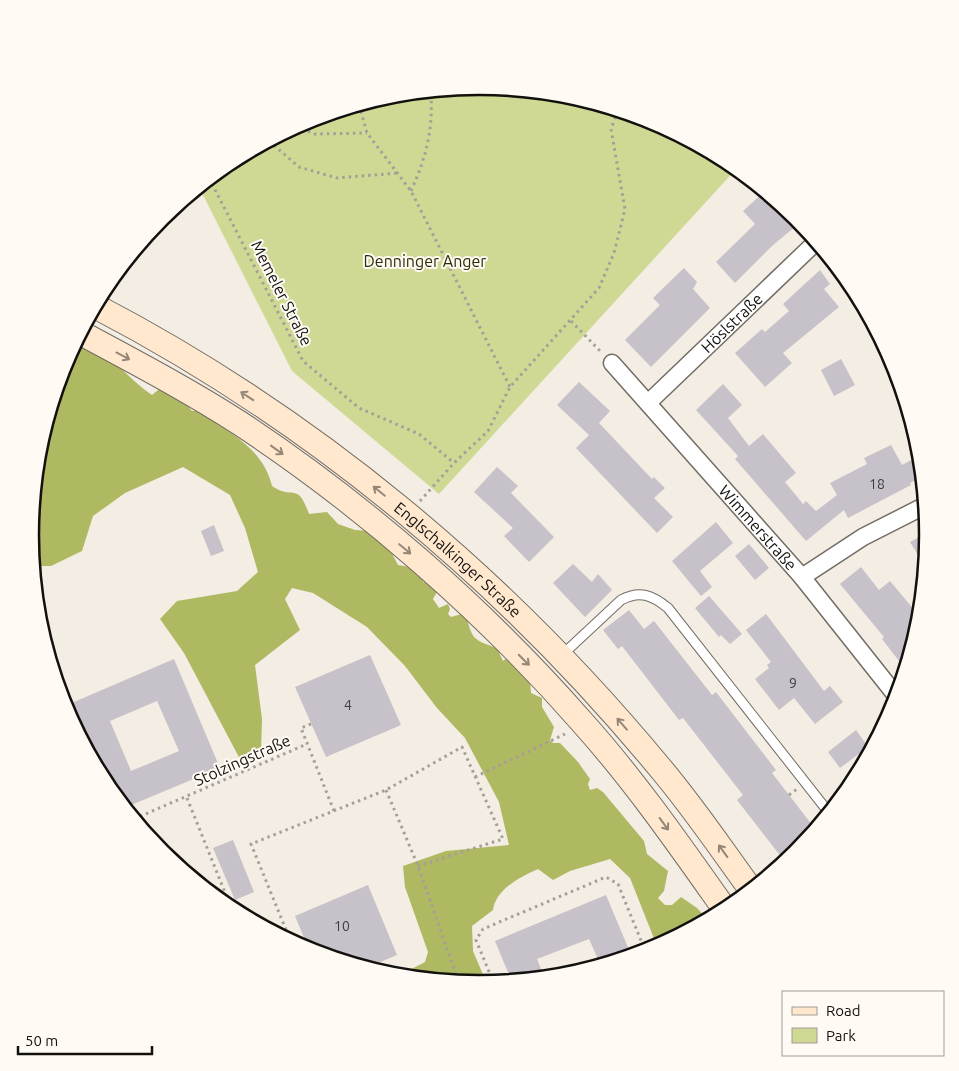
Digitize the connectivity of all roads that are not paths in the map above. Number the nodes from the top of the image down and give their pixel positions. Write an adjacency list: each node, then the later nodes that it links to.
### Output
1 (812, 246): 5 (street, Höslstraße)
2 (102, 309): 8 (main road, Englschalkinger Straße, one-way to 2)
3 (87, 336): 12 (main road, Englschalkinger Straße, one-way to 12)
4 (612, 363): 5 (street, Wimmerstraße)
5 (648, 403): 7 (street, Wimmerstraße)
6 (919, 509): 7 (street)
7 (802, 577): 9 (street, Wimmerstraße)
8 (561, 656): 10 (lane); 11 (main road, Englschalkinger Straße, one-way to 8)
9 (892, 690)
10 (826, 808)
11 (748, 885)
12 (721, 904)

